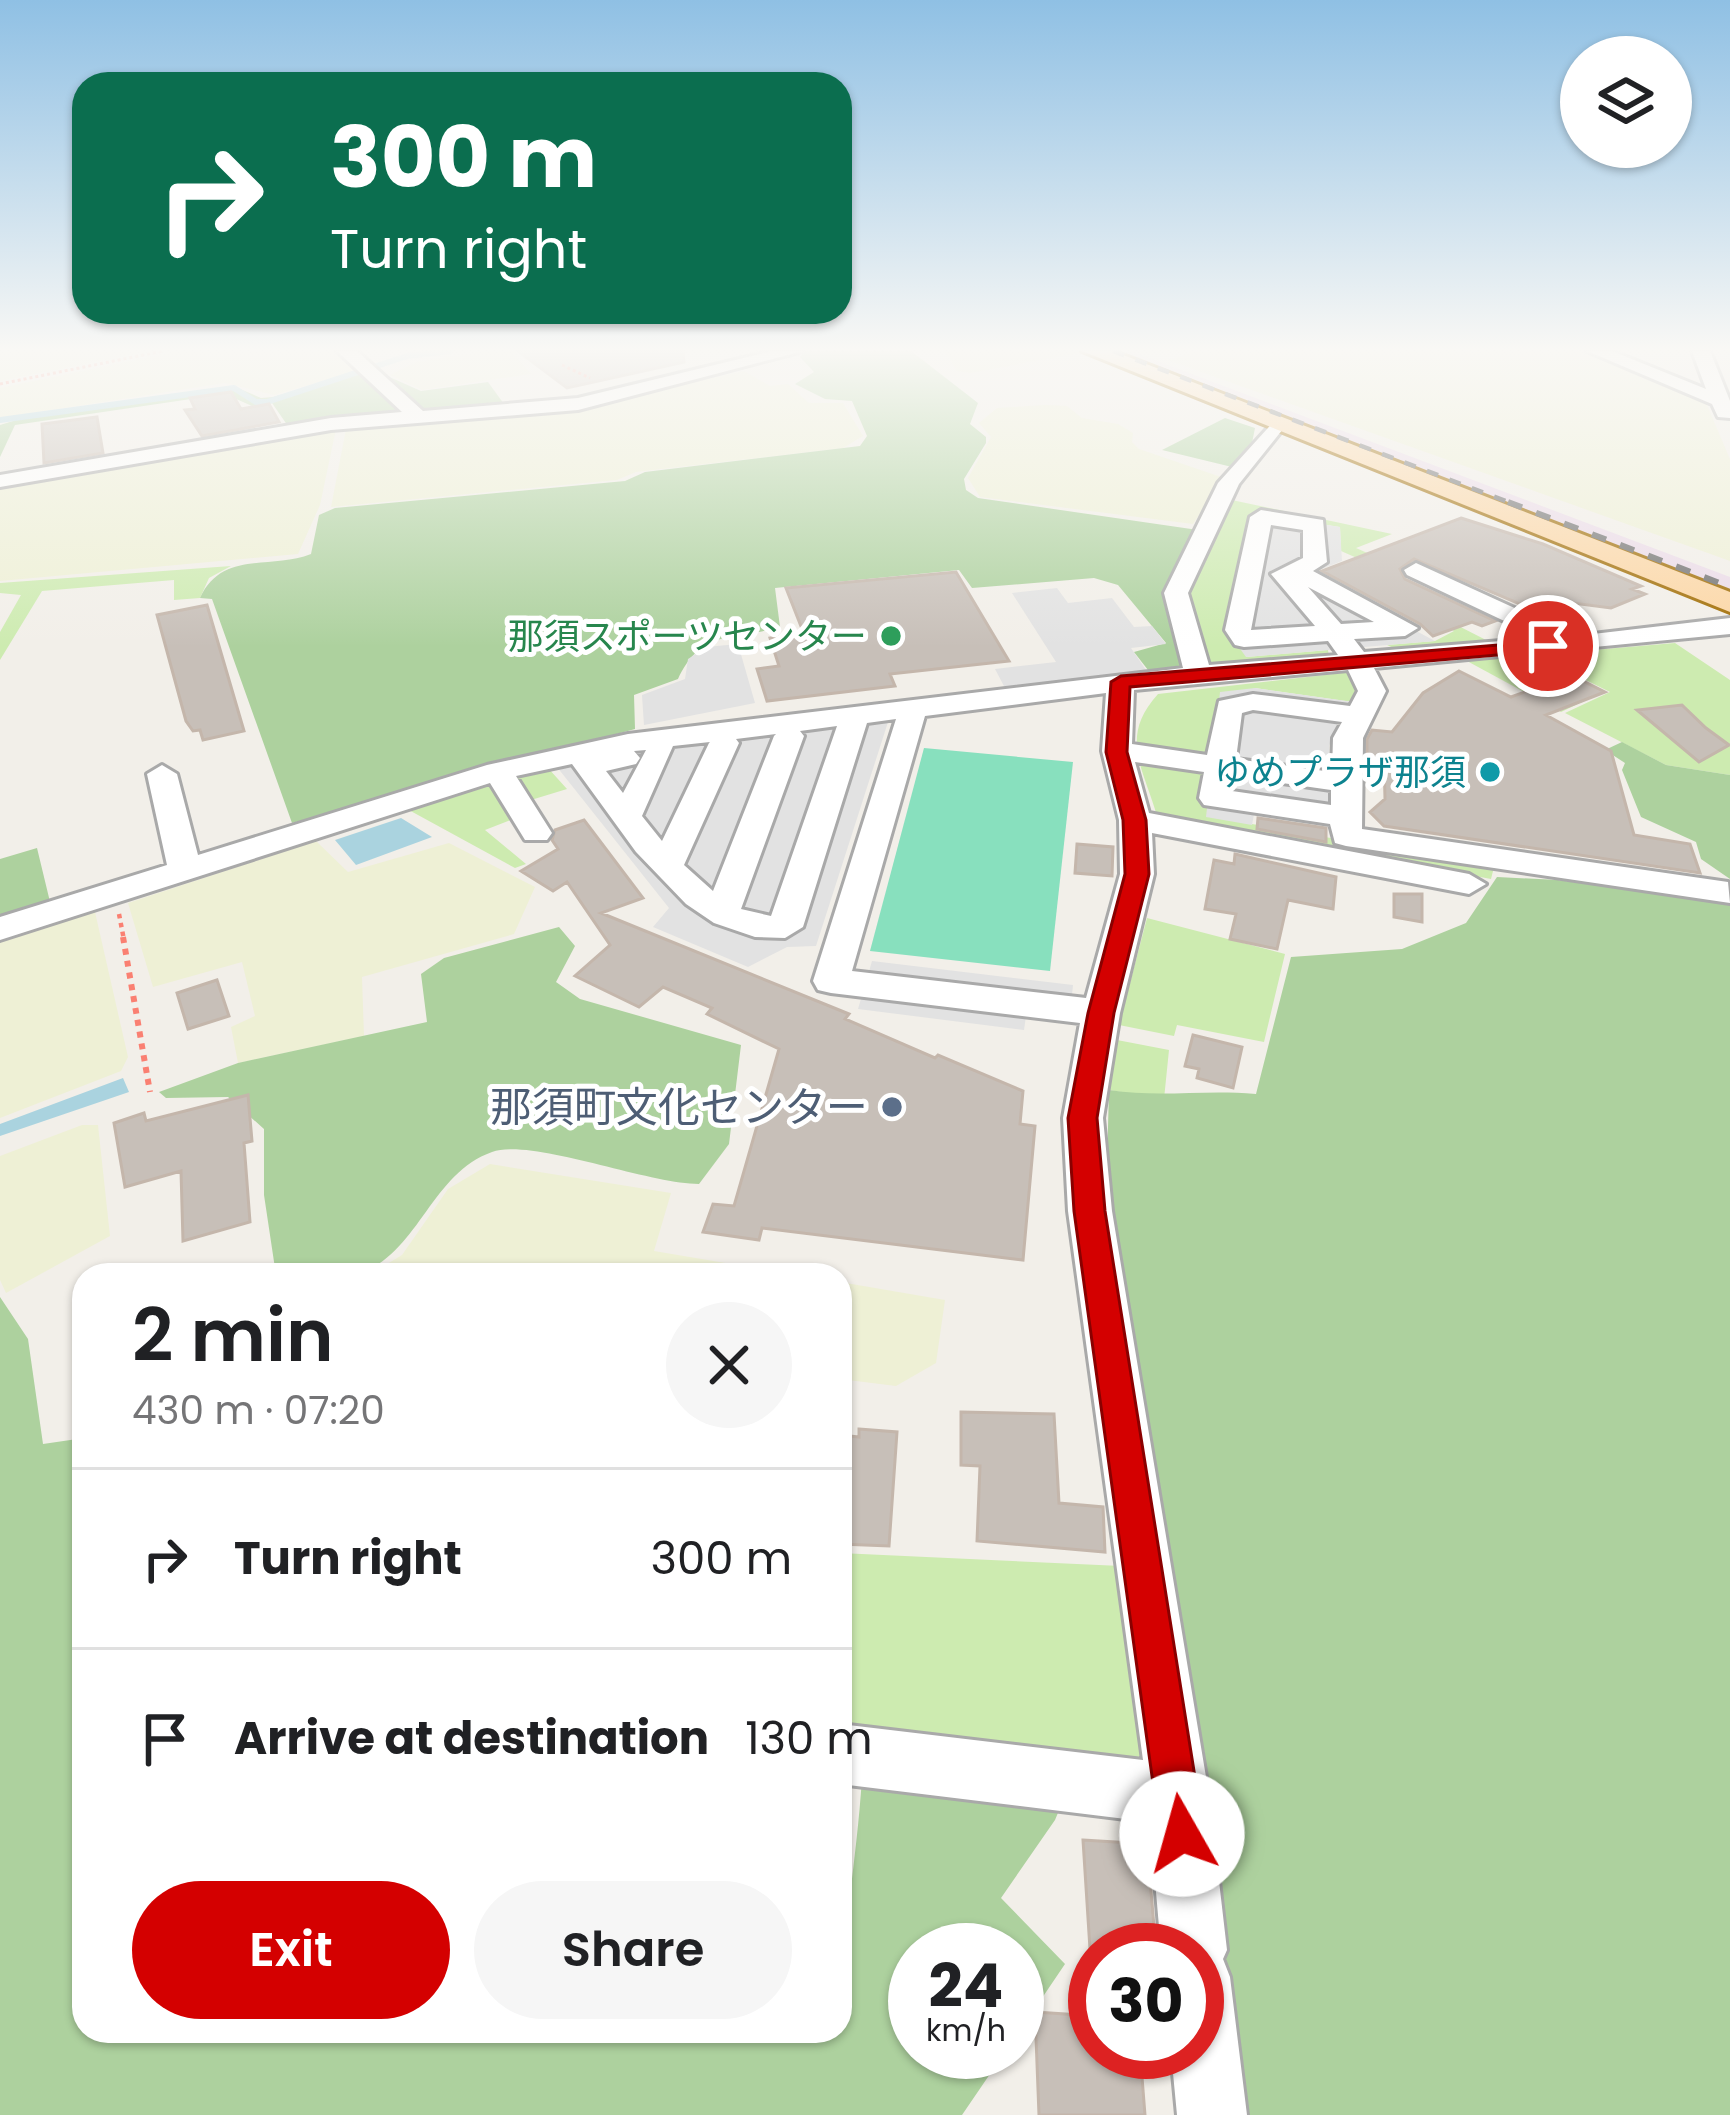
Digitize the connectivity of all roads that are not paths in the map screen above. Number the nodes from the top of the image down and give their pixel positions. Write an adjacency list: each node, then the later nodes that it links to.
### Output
1 (182, 450): 4 (street)
2 (1256, 450): 13 (street)
3 (1342, 450): 8 (main road)
4 (0, 481)
5 (1416, 570): 11 (street)
6 (1250, 571): 7 (street); 7 (street); 10 (street)
7 (1289, 573): 10 (street); 10 (street)
8 (1730, 603)
9 (1730, 626): 11 (street)
10 (1331, 633): 12 (street)
11 (1573, 644): 12 (street)
12 (1354, 661): 13 (street); 16 (street)
13 (1198, 674): 14 (street)
14 (1121, 682): 15 (street); 21 (street)
15 (914, 706): 17 (street); 35 (street)
16 (1357, 716): 22 (street); 25 (street)
17 (854, 721): 18 (street); 23 (street); 33 (street)
18 (789, 736): 19 (street); 33 (street)
19 (724, 743): 20 (street); 29 (street)
20 (661, 750): 26 (street); 26 (street)
21 (1117, 752): 22 (street); 27 (street)
22 (1220, 766): 25 (street)
23 (498, 771): 28 (street); 30 (street)
24 (162, 774): 30 (street)
25 (1346, 800): 32 (street)
26 (626, 816): 29 (street)
27 (1135, 820): 31 (street); 35 (street)
28 (536, 833)
29 (667, 866): 33 (street)
30 (185, 870): 34 (street)
31 (1469, 884)
32 (1728, 893)
33 (723, 911)
34 (0, 929)
35 (1101, 1013): 37 (street)
36 (852, 1755): 37 (street)
37 (1178, 1795): 38 (street)
38 (1191, 1923)
39 (1208, 2079): 40 (street)
40 (1212, 2115)

